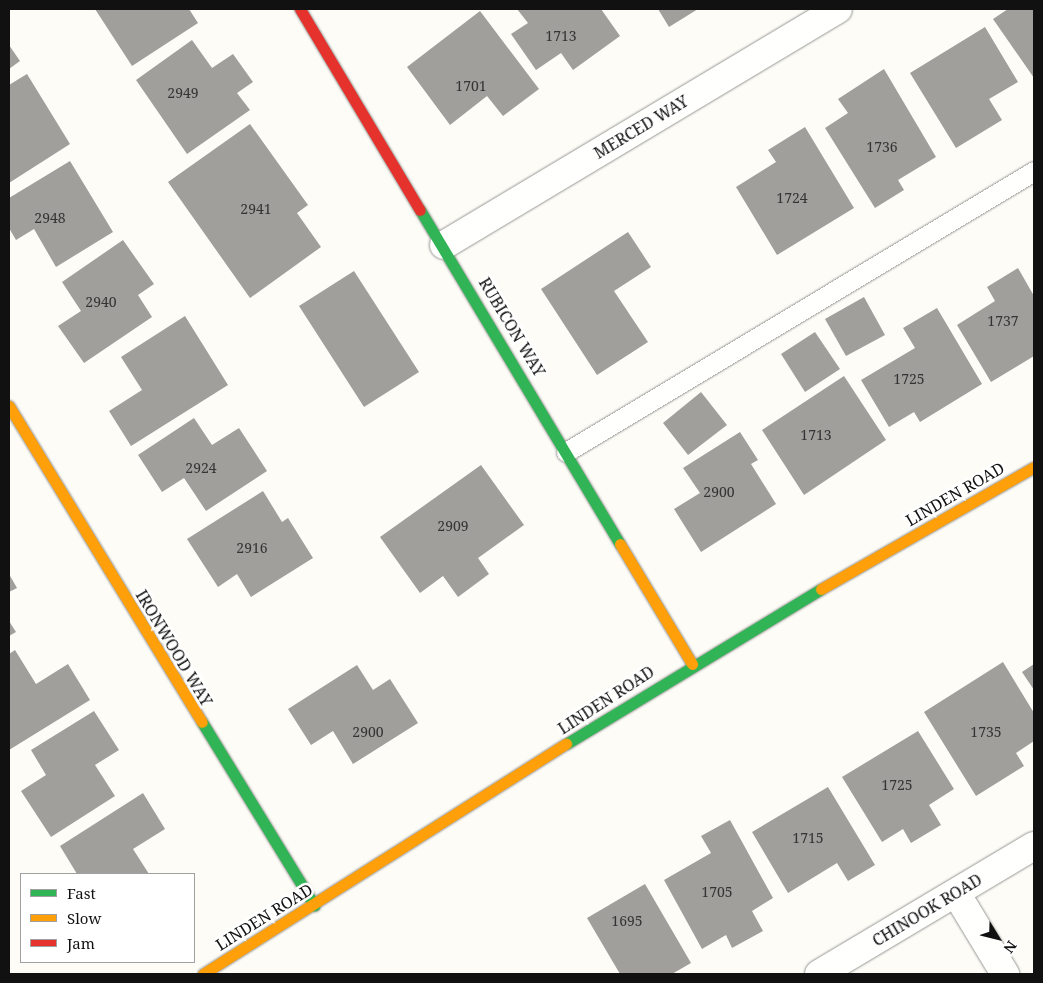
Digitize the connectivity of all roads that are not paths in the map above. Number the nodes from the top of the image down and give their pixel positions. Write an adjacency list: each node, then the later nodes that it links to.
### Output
1 (300, 9): 4 (street, RUBICON WAY)
2 (838, 9): 4 (street, MERCED WAY)
3 (1034, 172): 6 (lane)
4 (444, 245): 6 (street, RUBICON WAY)
5 (9, 406): 11 (street, IRONWOOD WAY)
6 (566, 452): 8 (street, RUBICON WAY)
7 (1034, 467): 8 (street, LINDEN ROAD)
8 (692, 664): 11 (street, LINDEN ROAD)
9 (1034, 846): 10 (street, CHINOOK ROAD)
10 (956, 893): 13 (street, CHINOOK ROAD); 14 (street)
11 (314, 905): 12 (street, LINDEN ROAD)
12 (203, 974)
13 (819, 974)
14 (1005, 974)

